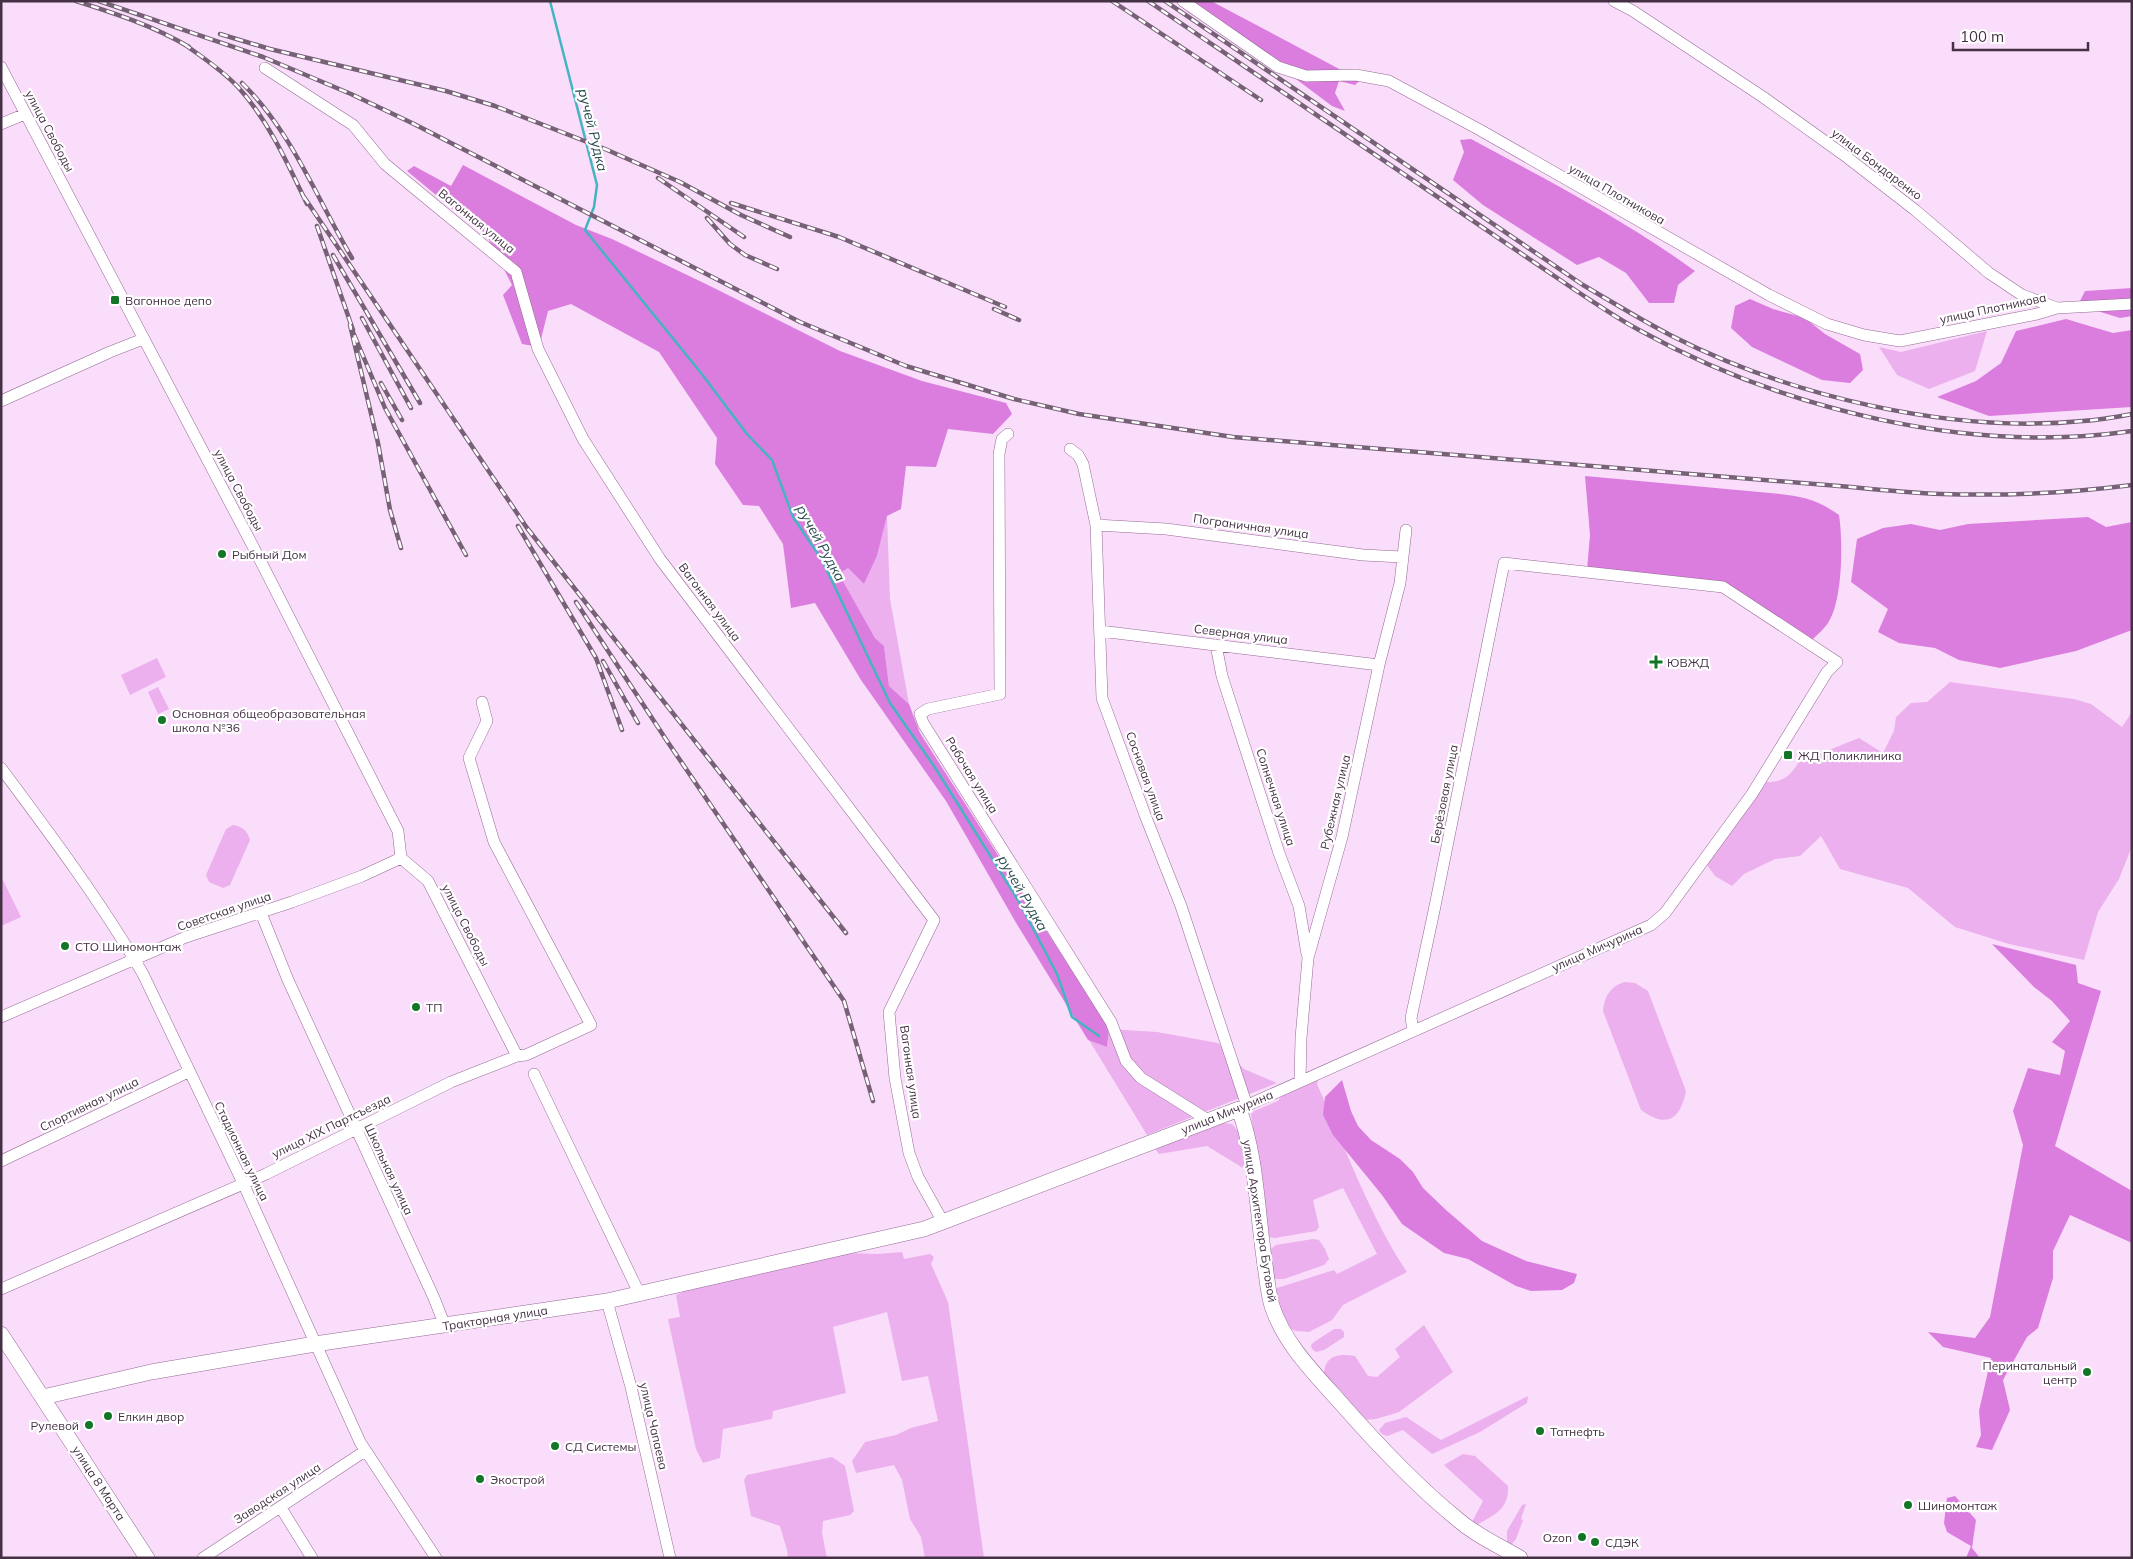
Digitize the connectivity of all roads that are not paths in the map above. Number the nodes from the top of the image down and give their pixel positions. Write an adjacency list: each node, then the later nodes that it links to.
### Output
1 (1183, 1): 8 (street, улица Плотникова)
2 (1614, 1): 8 (street, улица Бондаренко)
3 (1, 67): 5 (street, улица Свободы)
4 (265, 68): 37 (street, Вагонная улица)
5 (25, 114): 6 (street); 9 (street, улица Свободы)
6 (1, 124)
7 (2132, 304): 8 (street, улица Бондаренко)
8 (2057, 308)
9 (143, 339): 10 (street); 22 (street, улица Свободы)
10 (1, 401)
11 (1008, 434): 33 (street, Рабочая улица)
12 (1070, 449): 13 (street, Сосновая улица)
13 (1096, 525): 15 (street, Пограничная улица); 17 (street, Сосновая улица)
14 (1406, 530): 15 (street, Рубежная улица)
15 (1402, 557): 19 (street, Рубежная улица)
16 (1504, 563): 27 (street, Берёзовая улица); 27 (street, улица Мичурина)
17 (1100, 631): 18 (street, Северная улица); 32 (street, Сосновая улица)
18 (1216, 645): 19 (street, Северная улица); 24 (street, Солнечная улица)
19 (1379, 664): 24 (street, Рубежная улица)
20 (482, 702): 28 (street, улица XIX Партсъезда)
21 (1, 768): 25 (street, Стадионная улица)
22 (402, 858): 23 (street, Советская улица); 28 (street, улица Свободы)
23 (261, 913): 25 (street, Советская улица); 34 (street, Школьная улица)
24 (1308, 958): 31 (street, Рубежная улица)
25 (134, 959): 26 (street, Советская улица); 29 (street, Стадионная улица)
26 (1, 1017)
27 (1412, 1030): 31 (street, улица Мичурина)
28 (517, 1056): 34 (street, улица XIX Партсъезда)
29 (188, 1072): 35 (street, Спортивная улица); 36 (street, Стадионная улица)
30 (534, 1074): 39 (street)
31 (1300, 1081): 32 (street, улица Мичурина)
32 (1243, 1107): 33 (main road, улица Мичурина); 52 (main road, улица Архитектора Бутовой)
33 (1208, 1120): 37 (main road, улица Мичурина)
34 (356, 1130): 36 (street, улица XIX Партсъезда); 41 (street, Школьная улица)
35 (1, 1161)
36 (243, 1183): 38 (street, улица XIX Партсъезда); 43 (street, Стадионная улица)
37 (943, 1222): 39 (main road, Тракторная улица)
38 (1, 1289)
39 (640, 1295): 40 (main road, Тракторная улица)
40 (607, 1301): 41 (main road, Тракторная улица); 51 (street, улица Чапаева)
41 (445, 1326): 43 (main road, Тракторная улица)
42 (1, 1334): 44 (main road, улица 8 Марта)
43 (315, 1344): 44 (main road, Тракторная улица); 45 (street, Стадионная улица)
44 (43, 1397): 47 (main road, улица 8 Марта)
45 (366, 1451): 46 (street, Заводская улица); 50 (street, Стадионная улица)
46 (281, 1508): 48 (street, Заводская улица); 49 (street)
47 (147, 1558)
48 (202, 1558)
49 (312, 1558)
50 (436, 1558)
51 (670, 1558)
52 (1520, 1558)

